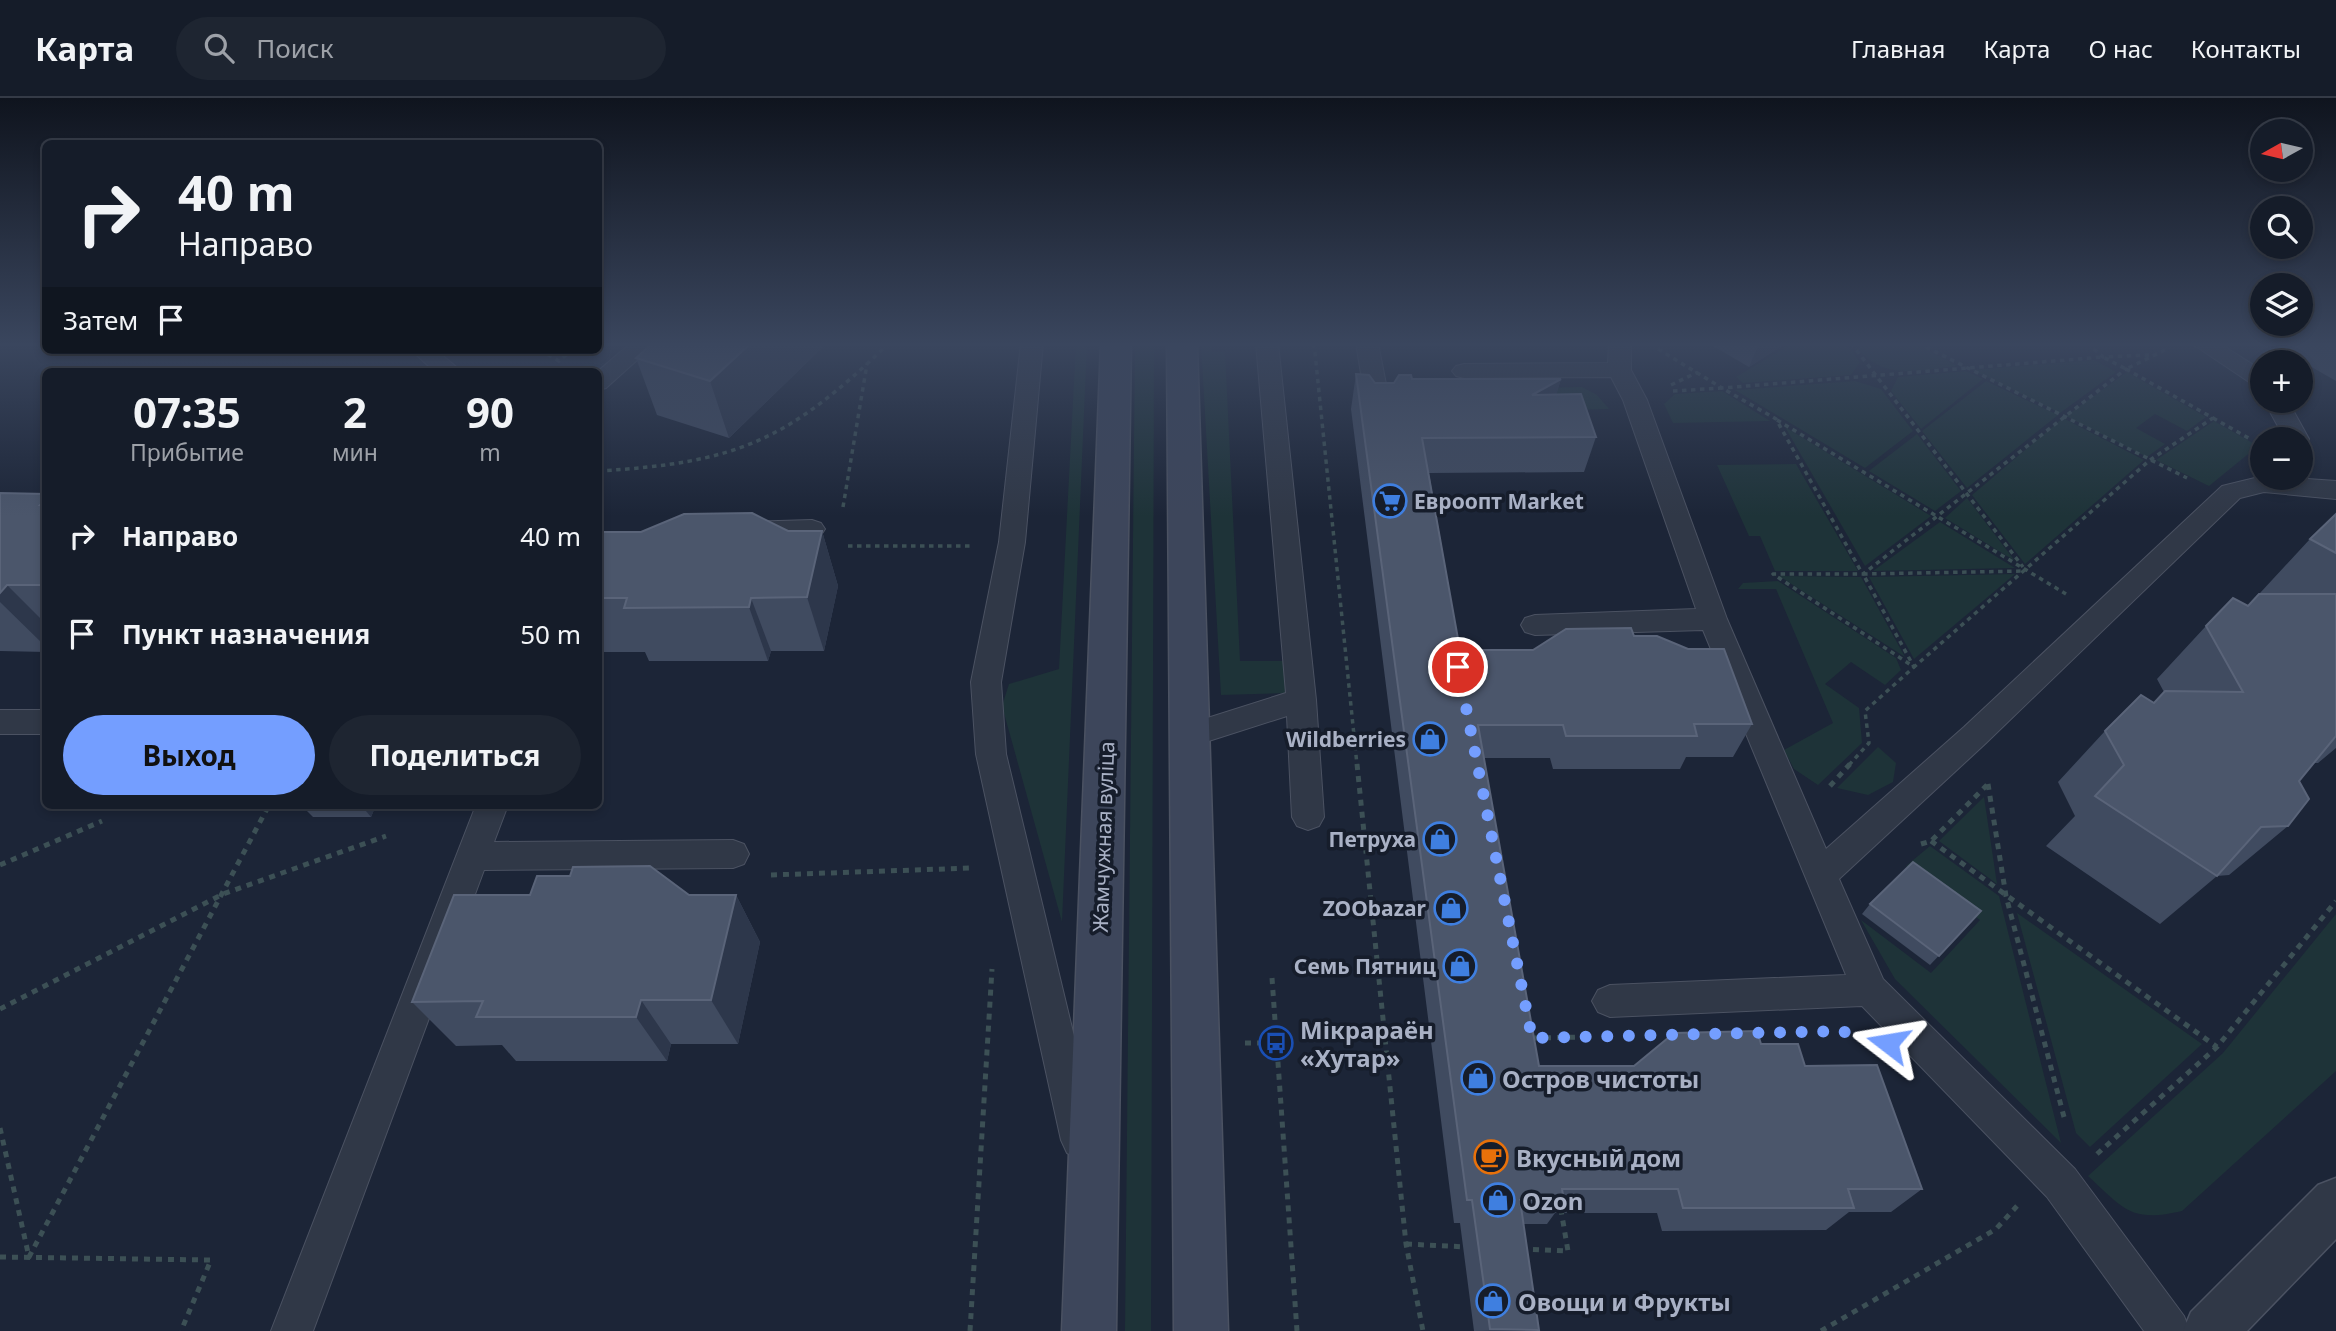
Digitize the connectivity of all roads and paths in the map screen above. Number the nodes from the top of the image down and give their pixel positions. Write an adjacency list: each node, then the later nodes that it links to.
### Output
1 (825, 401): 22 (path)
2 (861, 401): 27 (path)
3 (1026, 401): 67 (lane)
4 (1114, 401): 67 (main road, Жамчужная вуліца)
5 (1183, 401): 37 (main road)
6 (1272, 401): 34 (lane)
7 (1320, 401): 71 (path)
8 (1377, 401): 15 (lane)
9 (1635, 401): 31 (lane)
10 (1744, 401): 18 (path)
11 (1895, 401): 24 (path)
12 (2030, 401): 16 (path)
13 (2083, 401): 16 (path)
14 (2182, 401): 17 (path)
15 (1379, 410)
16 (2062, 416): 20 (path); 24 (path)
17 (2213, 418): 19 (path); 20 (path)
18 (1776, 419): 26 (path); 30 (path)
19 (2250, 439)
20 (2150, 460): 25 (path); 29 (path)
21 (2313, 468): 23 (lane)
22 (602, 471)
23 (2327, 489): 25 (lane)
24 (1968, 493): 26 (path); 29 (path)
25 (2226, 497): 51 (lane)
26 (1938, 517): 29 (path); 30 (path)
27 (812, 529): 28 (lane)
28 (720, 531)
29 (2026, 571): 30 (path); 33 (path)
30 (1863, 574): 33 (path); 33 (path)
31 (1713, 619): 32 (lane); 39 (lane)
32 (1535, 625)
33 (1914, 667): 39 (path)
34 (1301, 700): 37 (lane); 42 (lane)
35 (0, 722): 36 (lane)
36 (42, 722)
37 (1190, 735): 79 (main road)
38 (1988, 784): 53 (path)
39 (1794, 808): 51 (lane)
40 (267, 809): 52 (path)
41 (491, 809): 47 (lane)
42 (1308, 817)
43 (102, 821): 48 (path)
44 (386, 836): 52 (path)
45 (1931, 841): 53 (path)
46 (733, 854): 47 (lane)
47 (474, 856): 77 (lane)
48 (0, 865)
49 (977, 868): 50 (path)
50 (766, 875)
51 (1821, 876): 56 (lane)
52 (223, 894): 58 (path); 74 (path)
53 (2006, 896): 62 (path); 65 (path)
54 (2336, 901): 62 (path)
55 (1272, 978): 80 (path)
56 (1870, 990): 57 (lane); 83 (lane)
57 (1610, 1001)
58 (0, 1009)
59 (1530, 1025): 61 (path)
60 (1599, 1037): 61 (path)
61 (1532, 1038): 63 (path)
62 (2217, 1047): 66 (path)
63 (1535, 1052)
64 (0, 1128): 74 (path)
65 (2067, 1129)
66 (2092, 1158)
67 (1093, 1195): 78 (main road, Жамчужная вуліца)
68 (1559, 1198): 73 (path)
69 (2021, 1202): 82 (path)
70 (2336, 1203): 84 (street)
71 (1406, 1244): 72 (path); 81 (path)
72 (1474, 1247)
73 (1514, 1249)
74 (29, 1256): 75 (path); 76 (path)
75 (0, 1257)
76 (181, 1331)
77 (292, 1331)
78 (1089, 1331)
79 (1201, 1331)
80 (1297, 1331)
81 (1423, 1331)
82 (1821, 1331)
83 (2169, 1331)
84 (2210, 1331)

